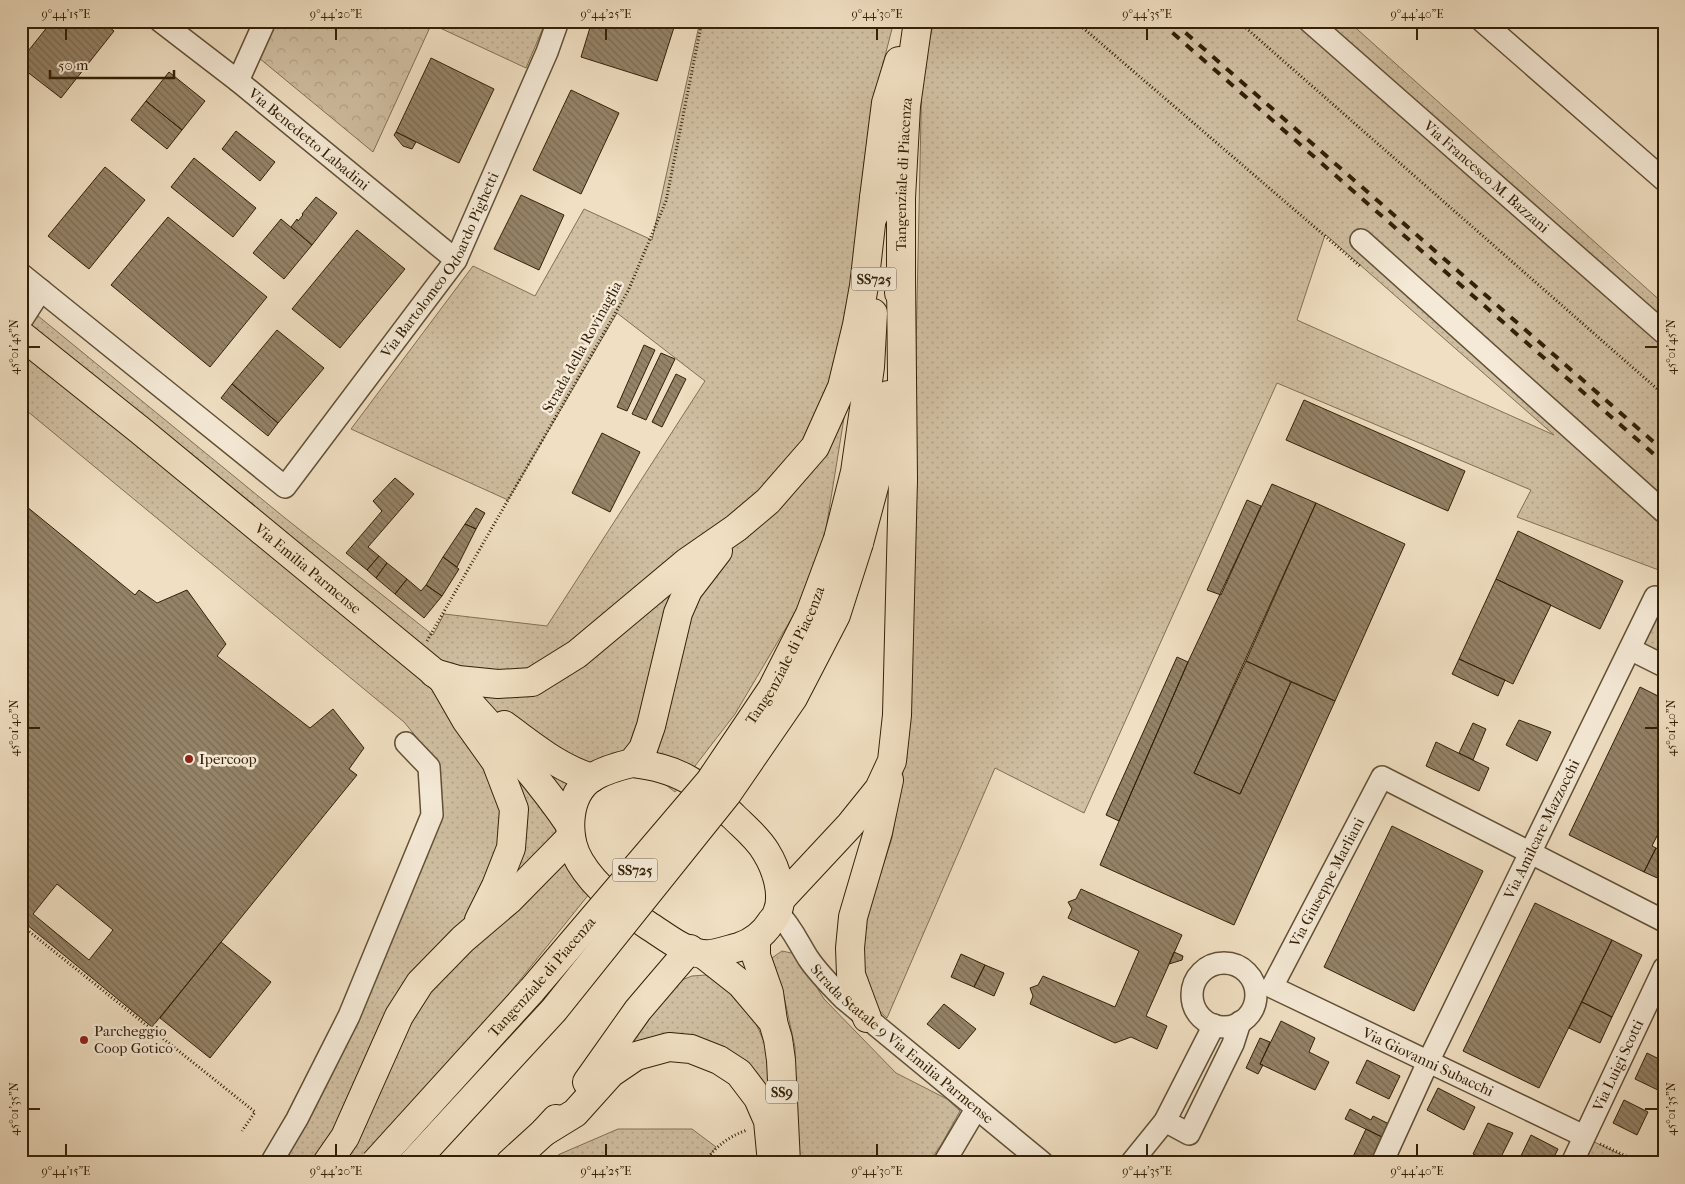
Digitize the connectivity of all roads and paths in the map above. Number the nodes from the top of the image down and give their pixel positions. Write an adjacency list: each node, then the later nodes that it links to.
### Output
1 (160, 21): 10 (street, Via Benedetto Labadini)
2 (265, 21): 10 (street)
3 (558, 21): 14 (street, Via Bartolomeo Odoardo Pighetti)
4 (702, 21): 30 (path, Strada della Rovinaglia)
5 (911, 21): 12 (main road, Tangenziale di Piacenza / SS725)
6 (918, 21): 16 (main road, Tangenziale di Piacenza / SS725)
7 (1238, 21): 23 (path)
8 (1309, 21): 19 (street, Via Francesco M. Bazzani)
9 (1482, 21): 11 (street)
10 (238, 81): 14 (street, Via Benedetto Labadini)
11 (1664, 180)
12 (874, 198): 25 (main road); 26 (main road, Tangenziale di Piacenza / SS725)
13 (1361, 240): 24 (street)
14 (456, 260): 17 (street, Via Bartolomeo Odoardo Pighetti)
15 (21, 274): 17 (street)
16 (901, 276): 26 (main road, Tangenziale di Piacenza / SS725); 33 (main road)
17 (41, 290): 18 (street)
18 (21, 321)
19 (1664, 333)
20 (21, 336): 22 (main road, Via Emilia Parmense)
21 (21, 352): 22 (street)
22 (58, 365): 30 (main road, Via Emilia Parmense)
23 (1664, 395)
24 (1664, 512)
25 (736, 528): 30 (main road); 34 (main road)
26 (849, 541): 59 (main road, Tangenziale di Piacenza / SS725, bridge); 60 (main road, Tangenziale di Piacenza / SS725, bridge)
27 (1655, 597): 28 (street, Via Amilcare Mazzocchi)
28 (1630, 649): 29 (street); 37 (street, Via Amilcare Mazzocchi)
29 (1664, 666)
30 (432, 671): 31 (main road, Via Emilia Parmense); 41 (main road)
31 (465, 698): 35 (main road); 36 (main road, Via Emilia Parmense)
32 (406, 743): 57 (street)
33 (892, 761): 38 (main road); 46 (main road)
34 (632, 762): 35 (main road); 38 (main road)
35 (592, 778): 36 (main road)
36 (570, 831): 41 (main road); 43 (main road)
37 (1532, 853): 39 (street); 45 (street, Via Giuseppe Marliani); 50 (street, Via Amilcare Mazzocchi)
38 (779, 906): 42 (main road); 46 (street, Strada Statale 9 Via Emilia Parmense)
39 (1664, 921)
40 (21, 925): 54 (path)
41 (474, 930): 58 (main road)
42 (756, 940): 43 (main road); 47 (main road)
43 (696, 952): 47 (main road); 55 (main road)
44 (1664, 968): 56 (street, Via Luigi Scotti)
45 (1272, 987): 50 (street, Via Giovanni Subacchi)
46 (867, 1018): 51 (street, Strada Statale 9 Via Emilia Parmense)
47 (773, 1022): 64 (main road, SS9)
48 (1240, 1022): 49 (street); 49 (street); 53 (street)
49 (1214, 1025): 53 (street)
50 (1428, 1062): 56 (street, Via Giovanni Subacchi); 68 (street, Via Amilcare Mazzocchi)
51 (976, 1109): 65 (street); 66 (street, Strada Statale 9 Via Emilia Parmense)
52 (768, 1121): 55 (main road); 62 (path); 63 (main road)
53 (1165, 1121): 67 (street)
54 (242, 1131)
55 (544, 1132): 61 (main road)
56 (1584, 1136): 69 (street, Via Luigi Scotti); 70 (path)
57 (271, 1163)
58 (327, 1163)
59 (375, 1163)
60 (413, 1163)
61 (510, 1163)
62 (704, 1163)
63 (772, 1163)
64 (786, 1163)
65 (944, 1163)
66 (1043, 1163)
67 (1131, 1163)
68 (1382, 1163)
69 (1572, 1163)
70 (1641, 1163)

